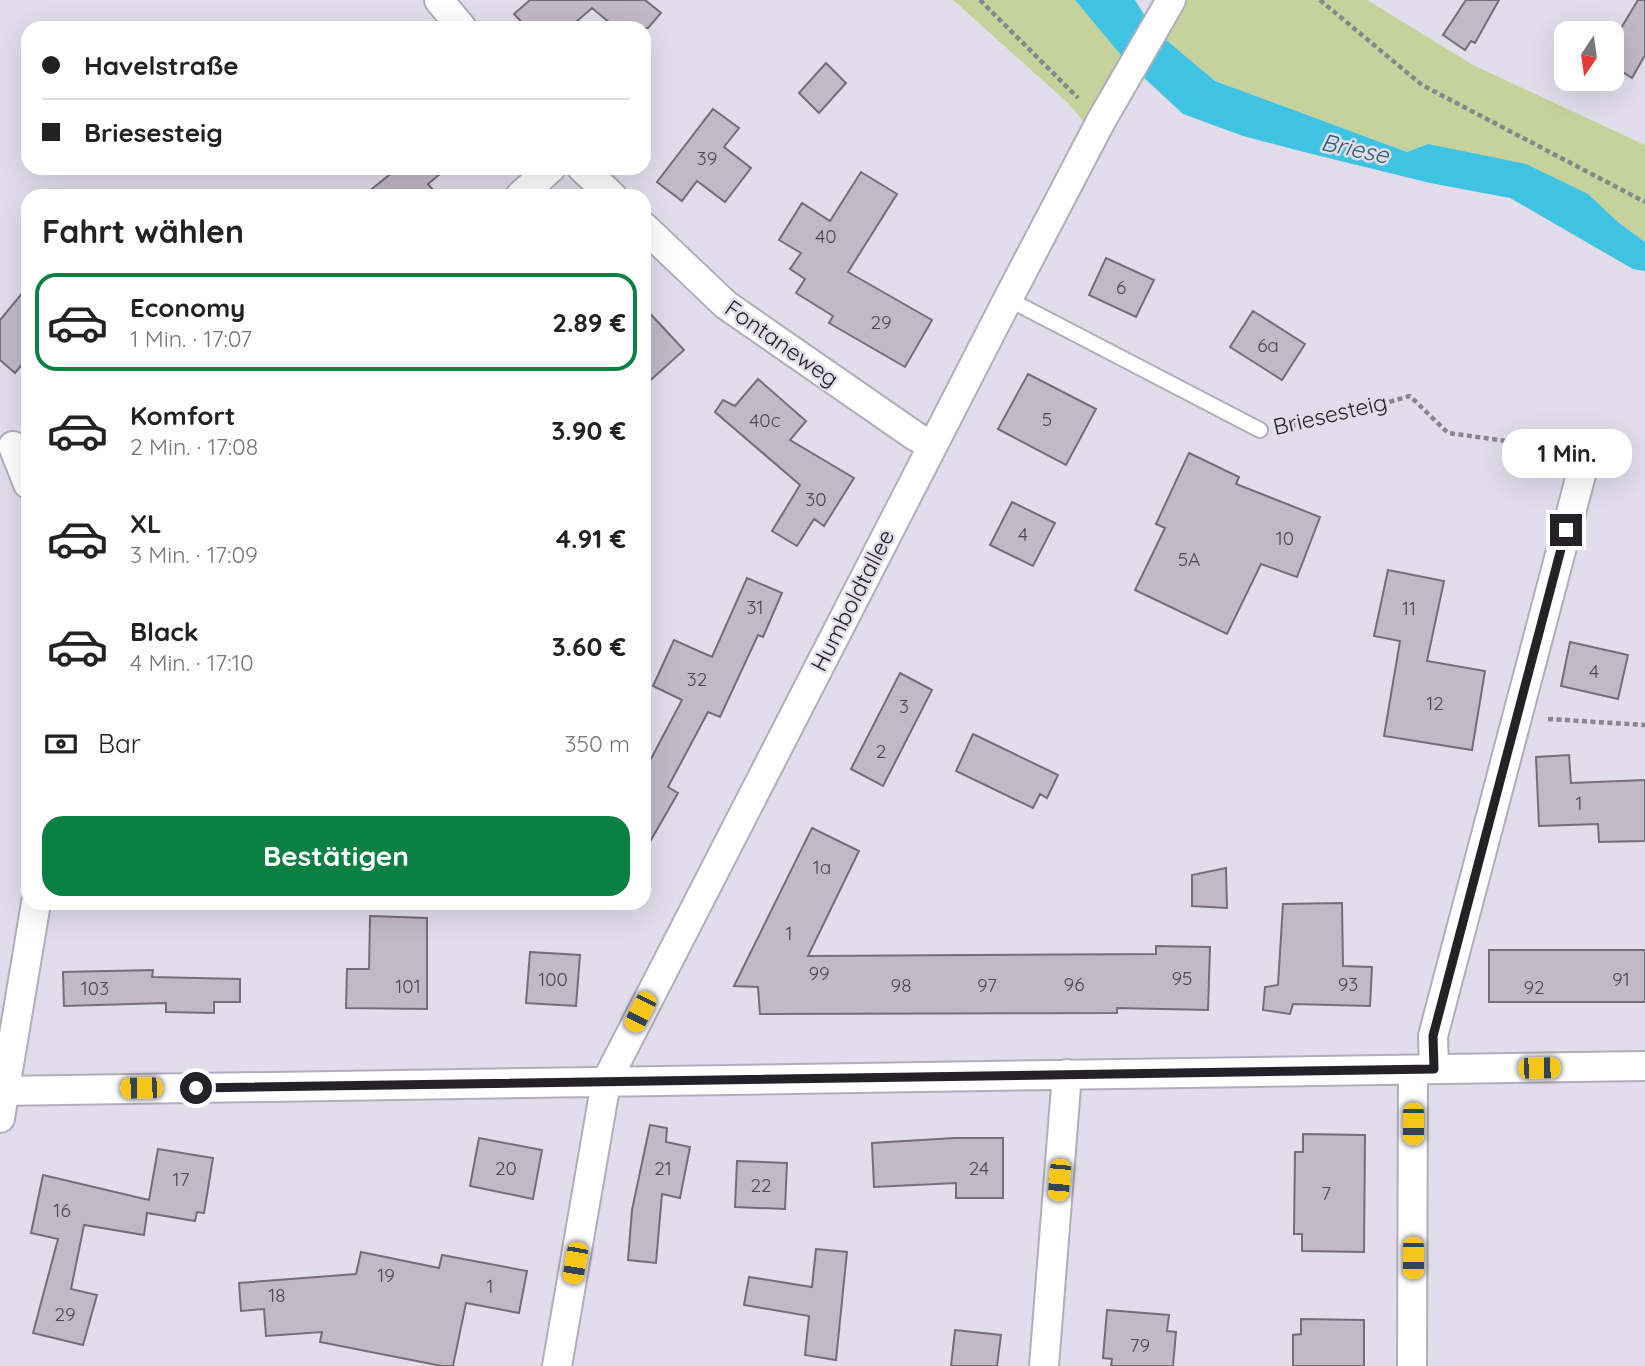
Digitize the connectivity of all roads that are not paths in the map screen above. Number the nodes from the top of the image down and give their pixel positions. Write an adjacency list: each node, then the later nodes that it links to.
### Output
1 (439, 0): 3 (street)
2 (1170, 1): 9 (street, Humboldtallee)
3 (456, 21)
4 (543, 175): 6 (street)
5 (590, 175): 7 (street)
6 (528, 189)
7 (604, 189)
8 (651, 234): 12 (street, Fontaneweg)
9 (1007, 299): 10 (lane); 12 (street, Humboldtallee)
10 (1260, 430)
11 (14, 443): 14 (street)
12 (932, 445): 19 (street, Humboldtallee)
13 (1587, 452): 17 (street)
14 (21, 464)
15 (35, 910): 20 (street)
16 (1645, 1066): 17 (street)
17 (1424, 1070): 18 (street); 23 (street)
18 (1067, 1074): 19 (street); 22 (street)
19 (606, 1082): 20 (street); 21 (street, Humboldtallee)
20 (2, 1100)
21 (557, 1366)
22 (1044, 1366)
23 (1412, 1366)

